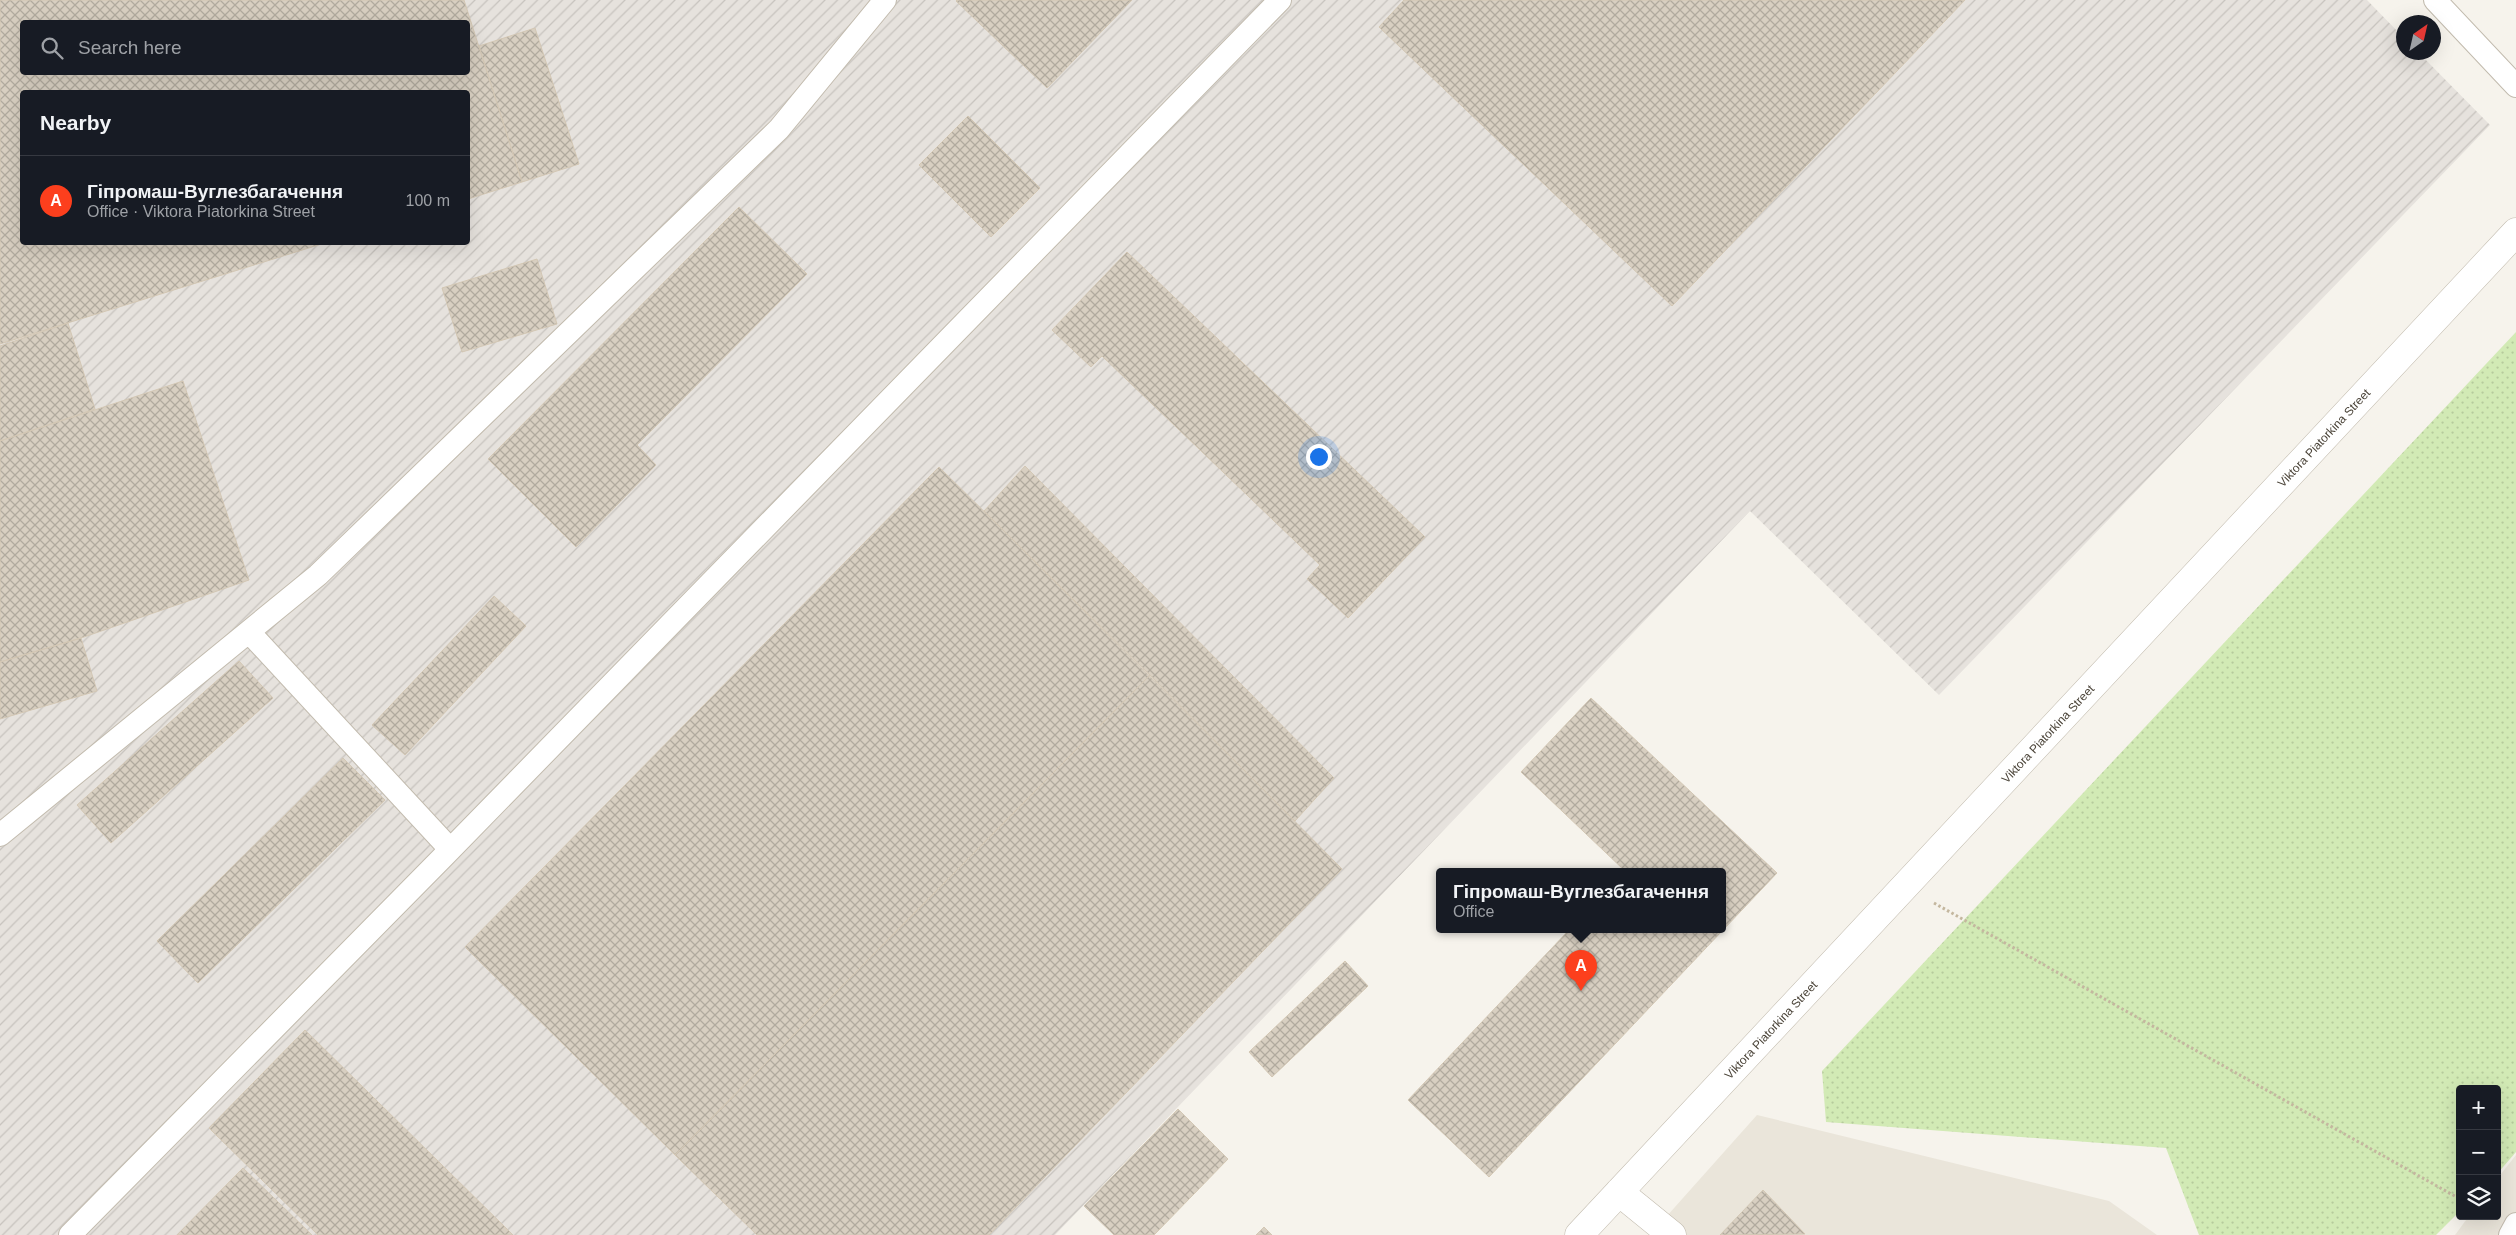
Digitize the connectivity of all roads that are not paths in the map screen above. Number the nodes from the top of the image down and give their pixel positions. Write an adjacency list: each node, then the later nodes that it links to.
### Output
1 (885, 0): 6 (lane)
2 (1280, 0): 8 (lane)
3 (2434, 0): 4 (lane)
4 (2516, 86)
5 (2516, 232): 9 (street, Viktora Piatorkina Street)
6 (249, 632): 7 (lane); 8 (lane)
7 (0, 835)
8 (450, 850): 11 (lane)
9 (1619, 1192): 12 (street, Viktora Piatorkina Street); 13 (street)
10 (2516, 1224): 14 (lane)
11 (70, 1235)
12 (1579, 1235)
13 (1672, 1235)
14 (2510, 1235)

